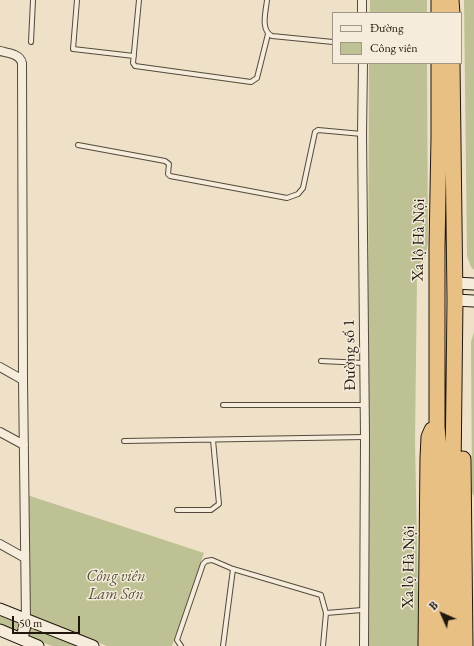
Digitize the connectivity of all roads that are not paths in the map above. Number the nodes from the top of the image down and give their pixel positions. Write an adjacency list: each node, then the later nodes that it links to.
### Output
1 (33, 0): 12 (lane)
2 (77, 0): 15 (lane)
3 (139, 0): 15 (lane)
4 (267, 0): 11 (lane)
5 (362, 0): 8 (street)
6 (438, 0): 9 (highway)
7 (452, 0): 10 (highway)
8 (362, 12)
9 (439, 12)
10 (452, 12)
11 (268, 34): 13 (lane); 15 (lane)
12 (32, 42)
13 (332, 42)
14 (0, 51): 28 (street)
15 (134, 56)
16 (363, 64): 19 (street, Đường số 1)
17 (439, 64): 32 (highway, Xa lộ Hà Nội)
18 (452, 64): 21 (highway, Xa lộ Hà Nội)
19 (362, 134): 20 (lane); 26 (street, Đường số 1)
20 (78, 145)
21 (454, 283): 22 (main road); 23 (highway, Xa lộ Hà Nội)
22 (474, 284)
23 (455, 300): 24 (main road); 31 (highway)
24 (474, 301)
25 (321, 361): 26 (lane)
26 (364, 363): 30 (street, Đường số 1)
27 (0, 367): 28 (street)
28 (22, 380): 37 (street)
29 (223, 405): 30 (lane)
30 (365, 405): 34 (street, Đường số 1)
31 (454, 415): 38 (highway); 40 (highway)
32 (437, 418): 38 (highway, Xa lộ Hà Nội); 56 (highway, Xa lộ Hà Nội)
33 (0, 432): 37 (street)
34 (365, 437): 35 (lane); 45 (street, Đường số 1)
35 (213, 440): 36 (lane); 39 (lane)
36 (124, 441)
37 (24, 445): 42 (street)
38 (447, 462): 57 (highway); 58 (highway)
39 (177, 510)
40 (469, 510): 59 (highway)
41 (0, 544): 42 (street)
42 (25, 558): 47 (street)
43 (233, 569): 46 (lane); 52 (lane); 53 (lane)
44 (0, 609): 47 (main road)
45 (362, 610): 46 (lane); 55 (street, Đường số 1)
46 (326, 613): 54 (lane)
47 (26, 620): 49 (main road); 51 (main road)
48 (0, 630): 49 (main road)
49 (22, 640): 50 (main road)
50 (38, 646)
51 (93, 646)
52 (181, 646)
53 (223, 646)
54 (323, 646)
55 (364, 646)
56 (426, 646)
57 (439, 646)
58 (451, 646)
59 (465, 646)

